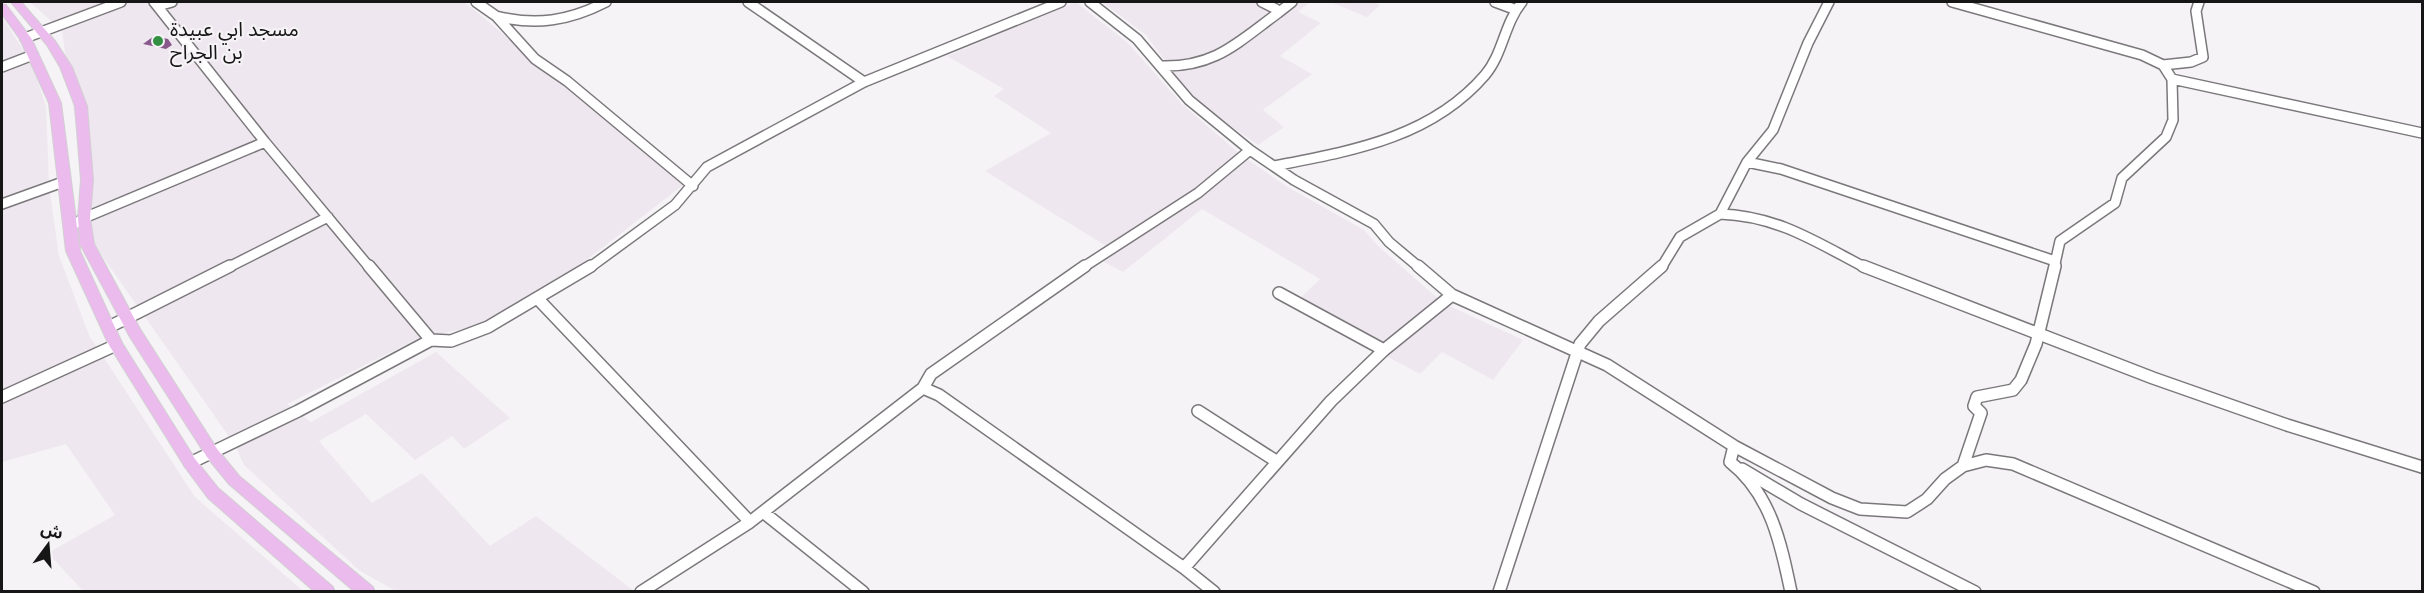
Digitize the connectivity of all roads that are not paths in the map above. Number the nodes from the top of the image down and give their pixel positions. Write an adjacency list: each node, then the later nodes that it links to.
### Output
1 (16, 2): 21 (main road)
2 (121, 2): 21 (street)
3 (172, 2): 16 (street)
4 (476, 2): 20 (street)
5 (606, 2): 20 (street)
6 (748, 2): 28 (street)
7 (1061, 2): 28 (street)
8 (1090, 2): 25 (street)
9 (1262, 2): 19 (street)
10 (1292, 2): 19 (street)
11 (1495, 2): 18 (street)
12 (1522, 2): 18 (street)
13 (1829, 2): 32 (street)
14 (1952, 2): 24 (street)
15 (2199, 2): 24 (street)
16 (156, 4): 30 (street)
17 (2, 8): 22 (main road)
18 (1514, 9): 33 (street)
19 (1278, 13): 25 (street)
20 (496, 16): 35 (street)
21 (42, 32): 22 (street); 39 (main road)
22 (26, 38): 23 (main road)
23 (33, 55): 26 (street); 34 (main road)
24 (2163, 65): 27 (street)
25 (1160, 66): 31 (street)
26 (2, 67)
27 (2172, 79): 29 (street); 41 (street)
28 (864, 82): 35 (street)
29 (2422, 133)
30 (265, 142): 38 (street); 39 (street)
31 (1250, 150): 33 (street); 52 (street)
32 (1747, 162): 37 (street); 41 (street)
33 (1274, 166): 43 (street)
34 (63, 182): 36 (street); 40 (main road)
35 (693, 186): 44 (street)
36 (2, 204)
37 (1720, 214): 47 (street); 51 (street)
38 (328, 217): 45 (street); 48 (street)
39 (84, 219): 40 (street); 45 (main road)
40 (70, 227): 46 (main road)
41 (2055, 261): 47 (street)
42 (1279, 293): 50 (street)
43 (1452, 295): 50 (street); 51 (street)
44 (538, 299): 48 (street); 65 (street)
45 (128, 318): 46 (street); 56 (main road)
46 (109, 327): 49 (main road)
47 (2038, 335): 59 (street); 60 (street)
48 (431, 340): 56 (street)
49 (116, 345): 53 (street); 58 (main road)
50 (1384, 350): 57 (street)
51 (1578, 352): 55 (street); 72 (street)
52 (923, 388): 64 (street); 66 (street)
53 (2, 397)
54 (1198, 411): 57 (street)
55 (1734, 446): 59 (street); 61 (street)
56 (212, 453): 58 (street); 62 (main road)
57 (1276, 461): 66 (street)
58 (190, 463): 63 (main road)
59 (1963, 466): 75 (street)
60 (2422, 467)
61 (1742, 469): 73 (street); 74 (street)
62 (234, 480): 63 (main road); 67 (main road)
63 (213, 493): 68 (main road)
64 (763, 512): 65 (street); 70 (street)
65 (750, 522): 69 (street)
66 (1184, 568): 71 (street)
67 (359, 590)
68 (327, 591)
69 (641, 591)
70 (863, 591)
71 (1214, 591)
72 (1499, 591)
73 (1791, 591)
74 (1975, 591)
75 (2314, 591)

